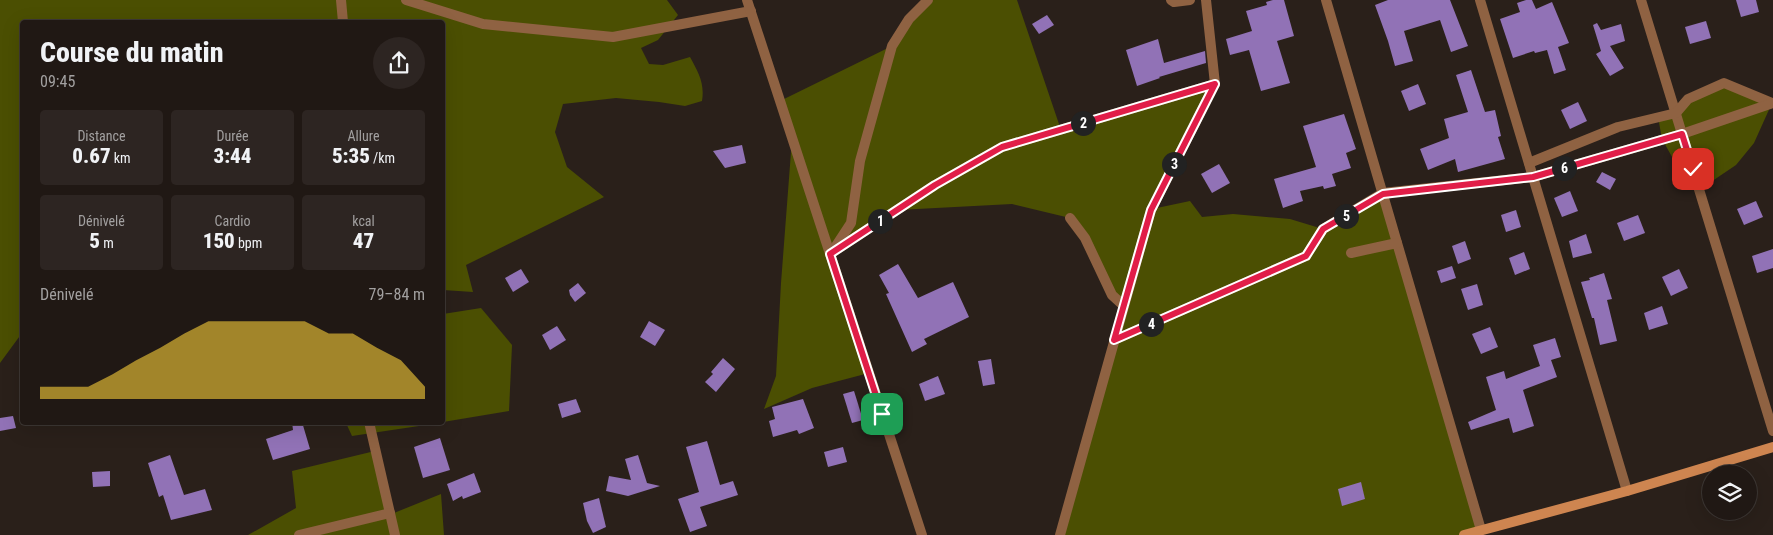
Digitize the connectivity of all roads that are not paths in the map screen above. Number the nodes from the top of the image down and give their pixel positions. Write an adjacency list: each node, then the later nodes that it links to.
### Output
1 (341, 0): 13 (street)
2 (406, 0): 11 (street)
3 (747, 0): 12 (street)
4 (928, 0): 24 (street)
5 (1171, 0): 6 (street)
6 (1190, 0)
7 (1206, 0): 14 (street)
8 (1326, 0): 20 (street)
9 (1480, 0): 18 (street)
10 (1641, 0): 16 (street)
11 (438, 5): 12 (street)
12 (751, 11): 24 (street)
13 (343, 20)
14 (1215, 84): 24 (street); 25 (street)
15 (1772, 103): 16 (street); 17 (street)
16 (1676, 113): 17 (street); 18 (street)
17 (1682, 134): 19 (street); 28 (street)
18 (1528, 163): 19 (street)
19 (1533, 177): 20 (street); 30 (street)
20 (1383, 194): 22 (street); 26 (street)
21 (1070, 218): 25 (street)
22 (1397, 243): 23 (street); 32 (street)
23 (1351, 253)
24 (830, 254): 35 (street)
25 (1124, 306): 26 (street)
26 (1114, 340): 36 (street)
27 (369, 425): 31 (street)
28 (1773, 430)
29 (1773, 446): 30 (main road)
30 (1626, 491): 32 (main road)
31 (390, 514): 33 (street); 34 (street)
32 (1481, 530): 37 (main road)
33 (298, 535)
34 (395, 535)
35 (922, 535)
36 (1060, 535)
37 (1464, 535)

